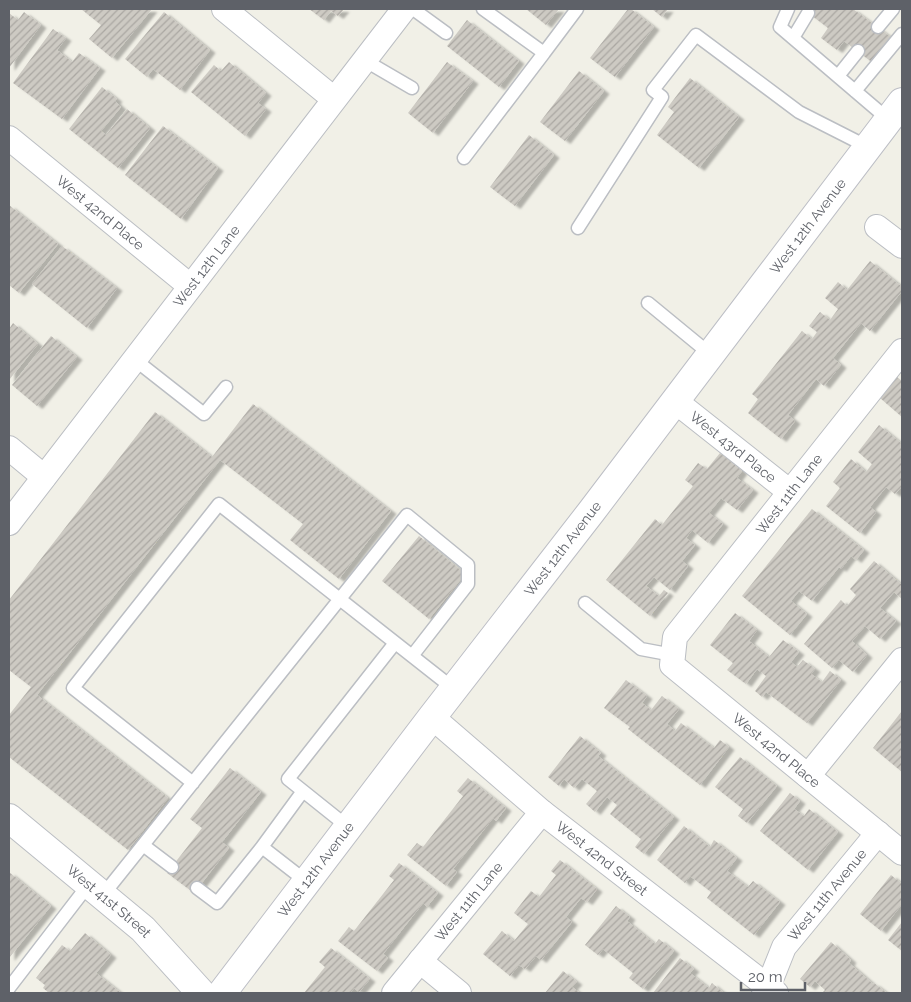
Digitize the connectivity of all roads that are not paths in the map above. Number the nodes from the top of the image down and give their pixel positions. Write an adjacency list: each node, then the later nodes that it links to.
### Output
1 (224, 9): 20 (street)
2 (404, 9): 16 (street, West 12th Lane)
3 (413, 9): 11 (lane)
4 (483, 9): 15 (lane)
5 (577, 9): 15 (lane)
6 (788, 9): 13 (lane)
7 (894, 9): 9 (lane); 10 (lane)
8 (808, 13): 13 (lane)
9 (902, 14)
10 (878, 27)
11 (446, 33)
12 (902, 34): 19 (lane)
13 (793, 38): 17 (lane)
14 (858, 51): 17 (lane)
15 (544, 53): 24 (lane)
16 (364, 60): 18 (lane); 20 (street, West 12th Lane)
17 (838, 76): 19 (lane)
18 (412, 88)
19 (855, 91): 21 (lane)
20 (334, 99): 28 (street, West 12th Lane)
21 (896, 111): 23 (main road, West 12th Avenue)
22 (9, 138): 28 (street, West 42nd Place)
23 (868, 147): 26 (lane); 31 (main road, West 12th Avenue)
24 (464, 158)
25 (877, 226): 27 (street)
26 (578, 228)
27 (902, 246)
28 (190, 286): 32 (street, West 12th Lane)
29 (648, 303): 31 (lane)
30 (902, 351): 37 (street, West 11th Lane)
31 (710, 354): 34 (main road, West 12th Avenue)
32 (134, 358): 33 (lane); 36 (street, West 12th Lane)
33 (226, 387)
34 (675, 401): 37 (street, West 43rd Place); 45 (main road, West 12th Avenue)
35 (9, 448): 36 (street)
36 (44, 477): 38 (street, West 12th Lane)
37 (790, 492): 42 (street, West 11th Lane)
38 (9, 523)
39 (339, 599): 41 (lane); 43 (lane); 48 (lane); 48 (lane)
40 (585, 603): 42 (lane)
41 (395, 643): 43 (lane); 49 (lane)
42 (674, 646): 47 (street, West 42nd Place)
43 (412, 656): 45 (lane)
44 (902, 660): 47 (street)
45 (454, 689): 46 (main road, West 12th Avenue)
46 (432, 717): 50 (street, West 42nd Street); 52 (main road, West 12th Avenue)
47 (808, 776): 53 (street, West 42nd Place)
48 (193, 782): 54 (lane)
49 (303, 791): 52 (lane); 55 (lane)
50 (542, 812): 61 (street, West 11th Lane); 63 (street, West 42nd Street)
51 (9, 818): 60 (main road, West 41st Street)
52 (348, 827): 58 (main road, West 12th Avenue)
53 (878, 833): 56 (street, West 42nd Place); 63 (street, West 11th Avenue)
54 (143, 845): 57 (lane); 60 (lane)
55 (262, 847): 58 (lane); 59 (lane)
56 (902, 853)
57 (172, 867)
58 (307, 882): 65 (main road, West 12th Avenue)
59 (197, 888)
60 (96, 890): 62 (lane); 64 (main road, West 41st Street)
61 (420, 961): 66 (street, West 11th Lane); 67 (street)
62 (9, 988)
63 (769, 991)
64 (201, 993)
65 (222, 993)
66 (394, 993)
67 (459, 993)

